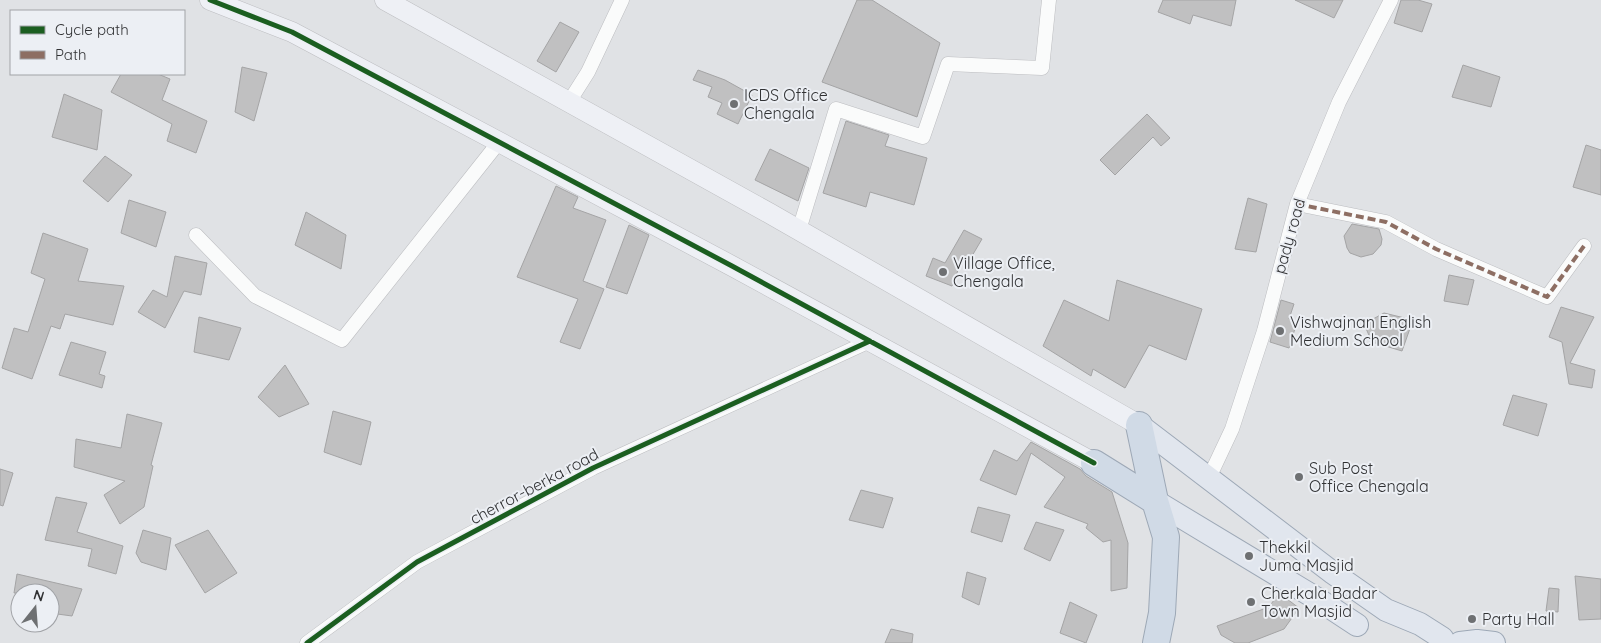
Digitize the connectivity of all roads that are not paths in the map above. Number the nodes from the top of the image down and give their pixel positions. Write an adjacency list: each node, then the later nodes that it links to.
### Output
1 (210, 0): 7 (street)
2 (385, 0): 6 (street)
3 (622, 0): 6 (street)
4 (1048, 0): 9 (street)
5 (1391, 0): 8 (street, pady road)
6 (569, 102): 9 (street)
7 (499, 142): 10 (street); 12 (street)
8 (1297, 204): 11 (street); 15 (street, pady road)
9 (799, 230): 13 (street)
10 (196, 235)
11 (1584, 246)
12 (870, 341): 14 (street); 19 (street, cherror-berka road)
13 (1139, 425): 15 (main road); 16 (highway)
14 (1094, 463): 16 (highway)
15 (1208, 480): 17 (main road)
16 (1156, 501): 18 (main road); 20 (highway)
17 (1386, 610): 18 (main road); 21 (main road)
18 (1358, 634)
19 (307, 643)
20 (1156, 643)
21 (1445, 643)
22 (1460, 643): 23 (main road)
23 (1494, 643)

